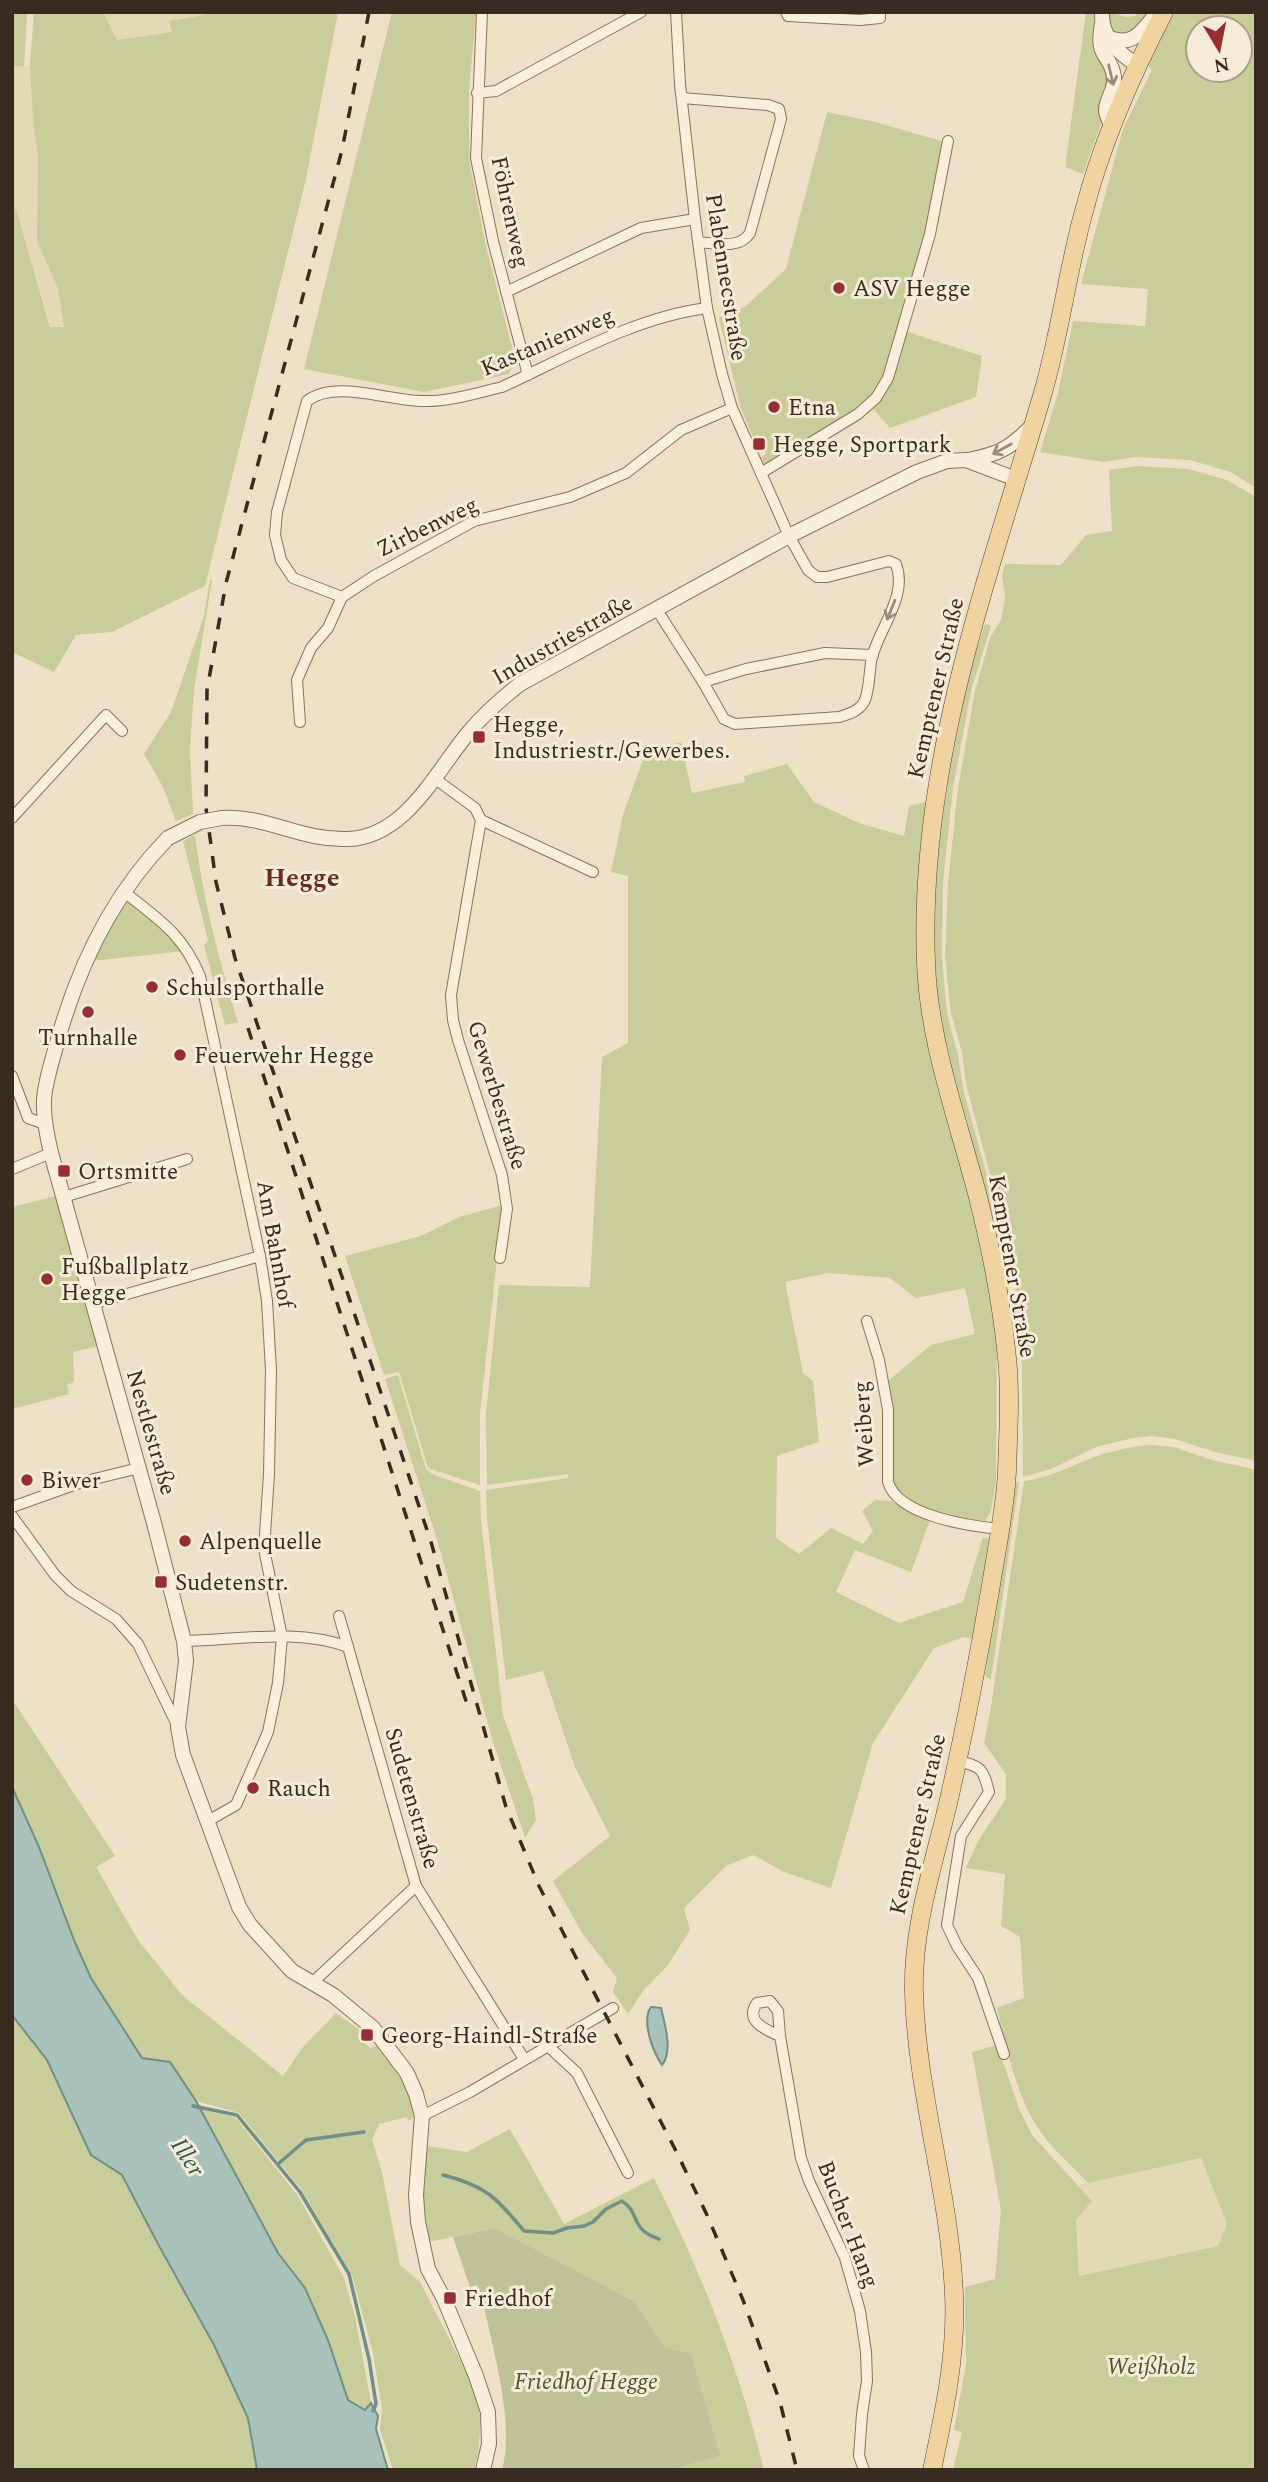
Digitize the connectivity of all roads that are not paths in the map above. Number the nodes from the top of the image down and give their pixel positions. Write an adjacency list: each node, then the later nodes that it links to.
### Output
1 (482, 12): 10 (street, Föhrenweg)
2 (641, 12): 10 (street)
3 (676, 12): 11 (street, Plabennecstraße)
4 (786, 12): 7 (street)
5 (1158, 12): 8 (street)
6 (1164, 12): 9 (main road, Kemptener Straße)
7 (880, 15)
8 (1103, 24): 9 (street); 12 (street, one-way to 12)
9 (1137, 65): 12 (main road, Kemptener Straße)
10 (477, 93): 16 (street, Föhrenweg)
11 (682, 98): 14 (street, Plabennecstraße); 15 (street)
12 (1111, 126): 20 (main road, Kemptener Straße)
13 (948, 141): 22 (street)
14 (695, 219): 15 (street, Plabennecstraße); 16 (street)
15 (698, 242): 17 (street, Plabennecstraße)
16 (506, 292): 18 (street, Föhrenweg)
17 (707, 308): 18 (street, Kastanienweg); 19 (street, Plabennecstraße)
18 (528, 375): 25 (street, Kastanienweg)
19 (732, 408): 22 (street, Plabennecstraße); 25 (street, Zirbenweg)
20 (1032, 426): 21 (street, Industriestraße, one-way to 21); 23 (main road, Kemptener Straße)
21 (967, 460): 23 (street); 24 (street, Industriestraße)
22 (761, 473): 24 (street, Plabennecstraße)
23 (1016, 479): 49 (main road, Kemptener Straße)
24 (789, 537): 26 (street, Industriestraße); 27 (street, Plabennecstraße, one-way to 27)
25 (342, 597): 29 (street)
26 (657, 610): 28 (street); 31 (street, Industriestraße)
27 (873, 655): 28 (street); 28 (street)
28 (703, 681)
29 (300, 722)
30 (122, 731): 32 (street)
31 (434, 778): 33 (street); 35 (street, Industriestraße, bridge)
32 (12, 818)
33 (481, 820): 34 (street); 43 (street, Gewerbestraße)
34 (593, 872)
35 (124, 891): 37 (street, Industriestraße); 42 (street, Am Bahnhof)
36 (12, 1076): 37 (street)
37 (45, 1124): 38 (street, Industriestraße)
38 (51, 1153): 40 (street); 41 (street, Nestlestraße)
39 (187, 1159): 41 (street)
40 (12, 1169)
41 (64, 1197): 44 (street, Nestlestraße)
42 (260, 1256): 44 (street); 51 (street, Am Bahnhof)
43 (500, 1258)
44 (92, 1304): 46 (street, Nestlestraße)
45 (867, 1321): 49 (street, Weiberg)
46 (139, 1468): 47 (street); 52 (street, Nestlestraße)
47 (12, 1507)
48 (12, 1516): 54 (street)
49 (1000, 1529): 55 (main road, Kemptener Straße)
50 (340, 1616): 53 (street, Sudetenstraße)
51 (282, 1637): 52 (street); 53 (street); 56 (street, Am Bahnhof)
52 (184, 1641): 54 (street, Nestlestraße)
53 (348, 1647): 57 (street, Sudetenstraße)
54 (178, 1727): 56 (street)
55 (957, 1762): 62 (street); 68 (main road, Kemptener Straße)
56 (206, 1822): 58 (street)
57 (416, 1886): 58 (street); 63 (street, Sudetenstraße)
58 (312, 1983): 64 (street)
59 (613, 2008): 61 (street)
60 (780, 2036): 67 (street, Bucher Hang)
61 (548, 2046): 63 (street); 65 (street)
62 (1004, 2054)
63 (524, 2060): 64 (street)
64 (422, 2116): 66 (street)
65 (628, 2173)
66 (483, 2470)
67 (864, 2470)
68 (932, 2470)

